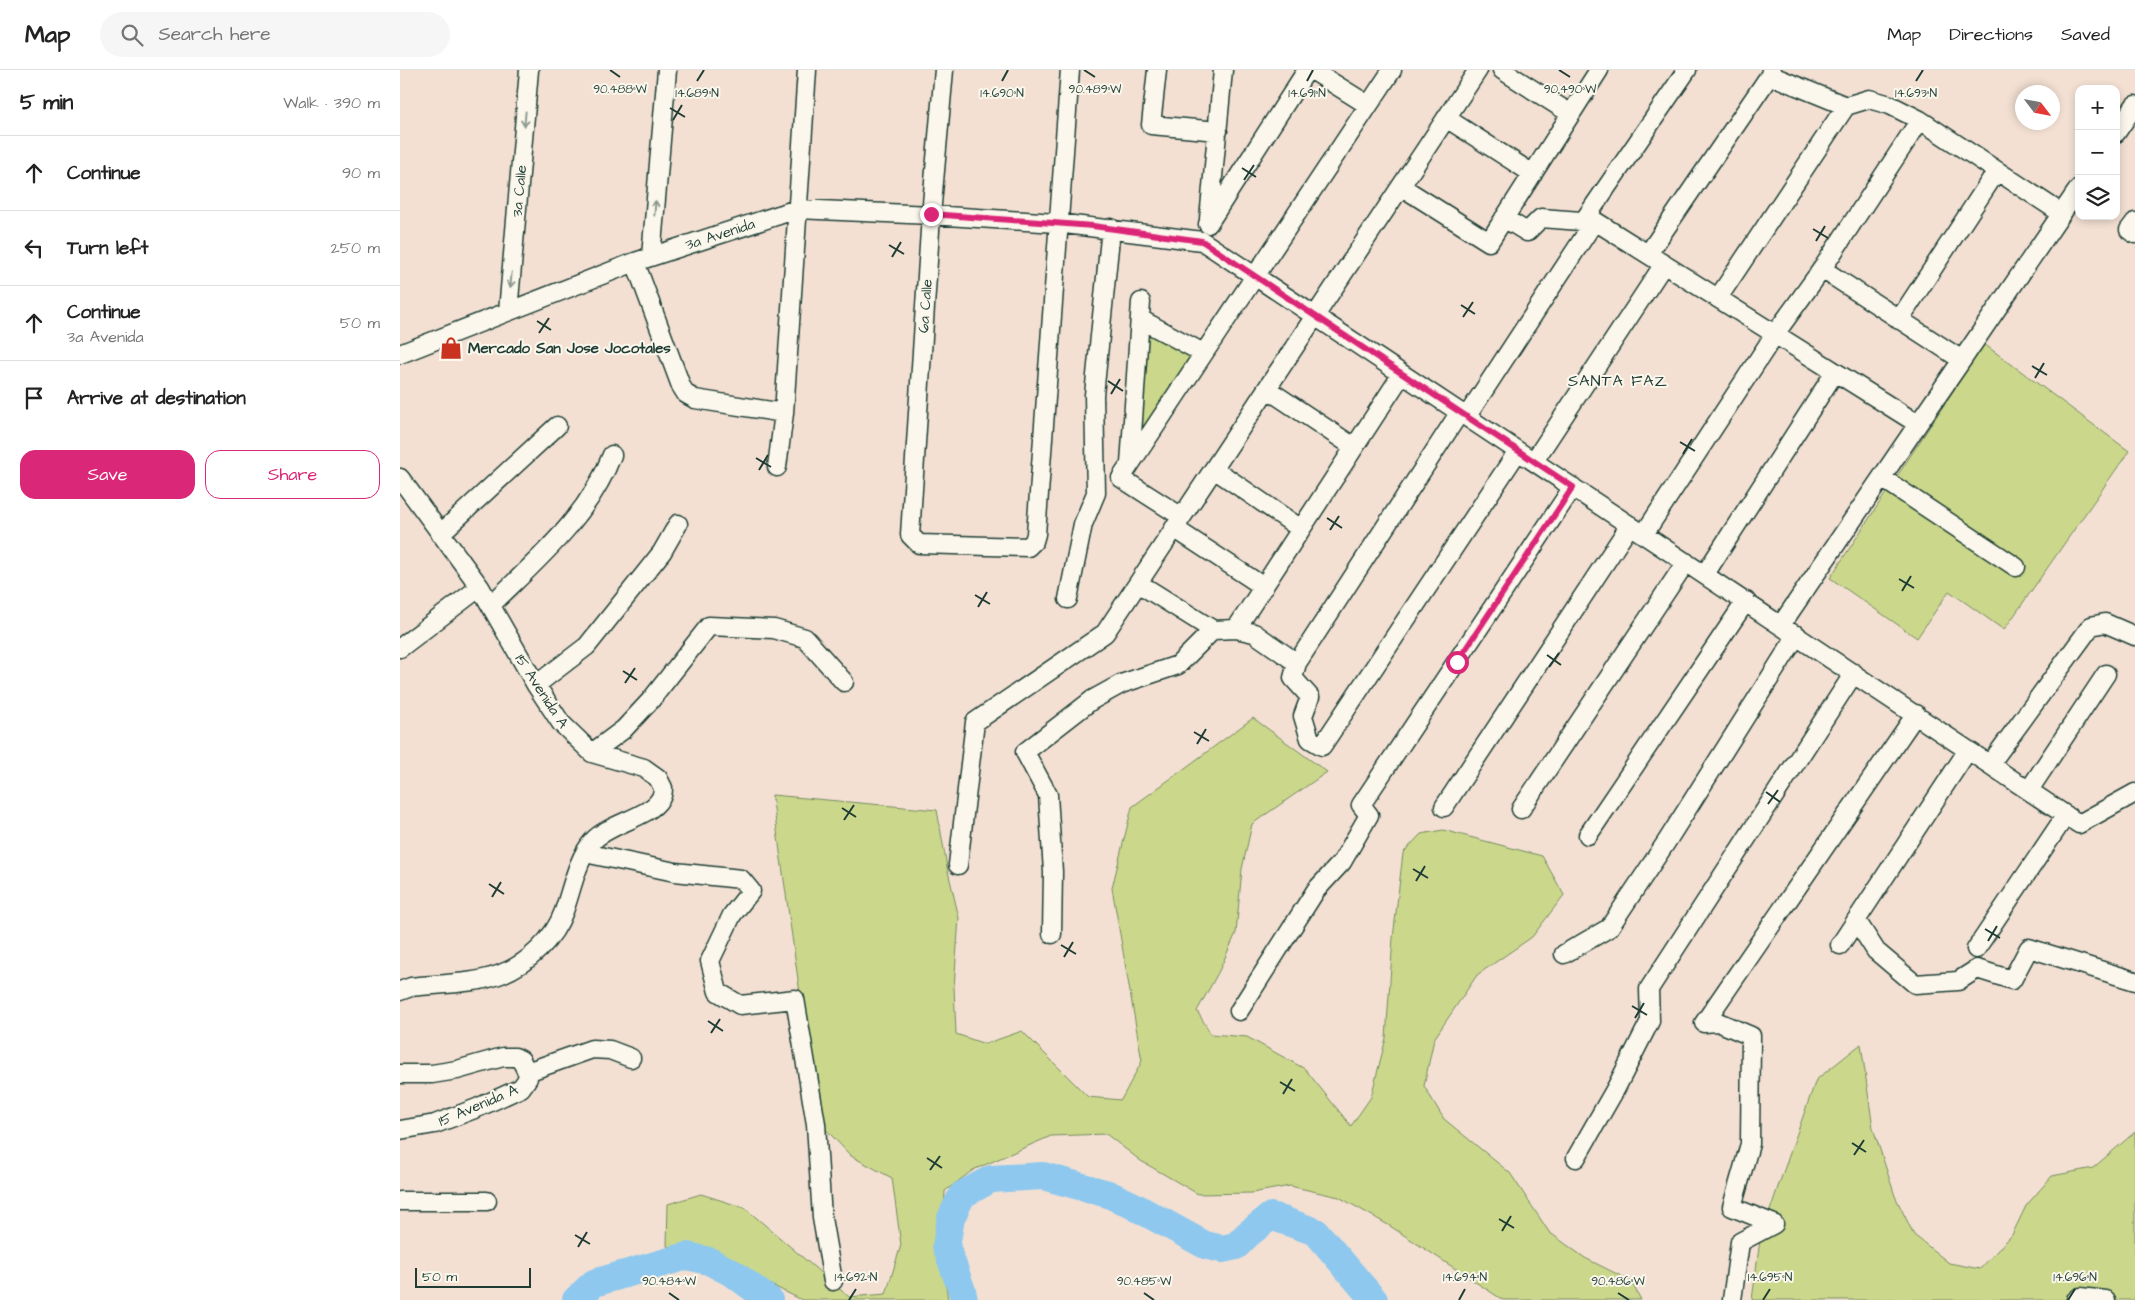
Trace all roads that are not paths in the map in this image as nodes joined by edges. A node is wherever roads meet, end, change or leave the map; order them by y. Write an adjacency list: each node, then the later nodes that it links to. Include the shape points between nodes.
1 (530, 70): 47 (street, 3a Calle, one-way to 47)
2 (667, 70): 42 (street, one-way to 2)
3 (807, 70): 30 (street)
4 (944, 70): 32 (street, 6a Calle)
5 (1070, 70): 36 (street)
6 (1157, 70): 25 (street, via 1150,125)
7 (1224, 70): 17 (street)
8 (1237, 70): 17 (street)
9 (1307, 70): 37 (street)
10 (1312, 70): 19 (street)
11 (1392, 70): 19 (street)
12 (1478, 70): 22 (street)
13 (1598, 70): 21 (street)
14 (1687, 70): 34 (street, via 1587,216)
15 (1510, 72): 21 (street)
16 (1770, 72): 20 (street); 41 (street)
17 (1220, 97): 25 (street)
18 (2135, 105): 24 (street)
19 (1368, 106): 45 (street)
20 (1846, 106): 23 (street, via 1869,99); 46 (street)
21 (1571, 114): 27 (street)
22 (1446, 118): 27 (street); 28 (street)
23 (1920, 120): 26 (street); 44 (street)
24 (2118, 130)
25 (1218, 131): 37 (street)
26 (1996, 172): 31 (street); 49 (street)
27 (1533, 174): 33 (street)
28 (1402, 187): 33 (street, via 1489,242); 48 (street)
29 (2075, 194): 31 (street)
30 (797, 209): 32 (street, 3a Avenida); 42 (street, 3a Avenida); 57 (street)
31 (2061, 213): 53 (street)
32 (931, 214): 36 (street, 3a Avenida); 36 (street, 6a Calle, via 910,535 919,544 1028,547 1034,541)
33 (1504, 218): 34 (street, via 1528,232 1541,218)
34 (1594, 222): 41 (street); 58 (street)
35 (2135, 222): 39 (street, via 2129,230)
36 (1057, 223): 38 (street, 3a Avenida)
37 (1208, 224): 40 (street)
38 (1111, 228): 40 (street, 3a Avenida, via 1202,241); 82 (street, via 1094,395 1096,493 1083,524)
39 (2135, 234)
40 (1212, 248): 45 (street, 3a Avenida)
41 (1648, 254): 43 (street)
42 (643, 259): 47 (street, 3a Avenida); 57 (street, via 686,394 695,399)
43 (1664, 264): 46 (street); 64 (street)
44 (1822, 270): 49 (street); 50 (street)
45 (1254, 276): 48 (street, 3a Avenida); 51 (street)
46 (1718, 298): 50 (street)
47 (508, 312): 52 (street, 3a Avenida)
48 (1315, 316): 55 (street, 3a Avenida); 56 (street)
49 (1900, 320): 53 (street)
50 (1776, 334): 54 (street); 74 (street)
51 (1203, 353): 65 (street); 65 (street, via 1141,310)
52 (400, 354)
53 (1962, 360): 59 (street)
54 (1835, 372): 59 (street); 78 (street)
55 (1402, 374): 58 (street, 3a Avenida); 61 (street)
56 (1267, 389): 61 (street); 67 (street)
57 (784, 413): 66 (street)
58 (1464, 414): 62 (street, 3a Avenida); 91 (street)
59 (1918, 424): 69 (street)
60 (557, 426): 75 (street)
61 (1354, 447): 73 (street)
62 (1518, 451): 64 (street, 3a Avenida); 91 (street, via 1322,746 1310,740 1303,716 1310,697 1293,678)
63 (612, 455): 84 (street, via 592,497 554,544)
64 (1534, 461): 70 (street, 3a Avenida)
65 (1130, 467): 71 (street, via 1121,478)
66 (777, 468)
67 (1214, 469): 71 (street); 73 (street)
68 (400, 478): 75 (street, 15 Avenida A)
69 (1882, 478): 77 (street); 85 (street)
70 (1573, 487): 74 (street, 3a Avenida); 115 (street, via 1361,805 1369,815 1342,862 1316,890)
71 (1178, 522): 79 (street); 80 (street)
72 (678, 524): 95 (street, via 662,552 587,646)
73 (1301, 530): 80 (street)
74 (1637, 530): 76 (street, 3a Avenida); 102 (street)
75 (440, 534): 81 (street, 15 Avenida A)
76 (1686, 562): 78 (street, 3a Avenida); 103 (street)
77 (2016, 567)
78 (1705, 574): 83 (street, 3a Avenida)
79 (1138, 583): 87 (street); 107 (street, via 1105,633 975,722)
80 (1264, 587): 86 (street)
81 (480, 588): 84 (street, 15 Avenida A); 90 (street)
82 (1068, 599)
83 (1746, 601): 85 (street, 3a Avenida); 105 (street)
84 (491, 605): 95 (street, 15 Avenida A)
85 (1781, 625): 88 (street, 3a Avenida)
86 (1236, 629): 87 (street); 91 (street, via 1254,633)
87 (1214, 630): 109 (street, via 1178,665 1121,684 1092,700 1025,752 1048,795 1054,872)
88 (1797, 636): 92 (street, 3a Avenida); 112 (street, via 1609,928)
89 (2135, 636): 99 (street, via 2104,624 2091,626)
90 (400, 648)
91 (1297, 663)
92 (1854, 673): 96 (street, 3a Avenida); 120 (street, via 1649,989 1650,1021)
93 (2106, 674): 100 (street)
94 (844, 682): 98 (street, via 805,638 774,629 709,626 624,730)
95 (536, 685): 98 (street, 15 Avenida A, via 560,724)
96 (1916, 714): 97 (street, 3a Avenida); 124 (street, via 1704,1023 1718,1022 1750,1036 1750,1144 1732,1207 1774,1224 1740,1242)
97 (1968, 750): 99 (street, 3a Avenida); 108 (street)
98 (592, 753): 106 (street, 15 Avenida A, via 644,768 658,778 664,788 660,800 648,810 600,834)
99 (1990, 764): 100 (street, 3a Avenida)
100 (2029, 790): 104 (street, 3a Avenida)
101 (2135, 794): 104 (street)
102 (1444, 808)
103 (1521, 809)
104 (2072, 819): 111 (street)
105 (1588, 835)
106 (585, 853): 114 (street, 15 Avenida A, via 558,925 546,942 523,963 502,974); 123 (street, via 675,872 741,879 751,891 732,915 710,961 718,992 740,1005 795,999 816,1124 822,1218)
107 (958, 866)
108 (1856, 920): 110 (street); 113 (street, via 1876,951 1915,984 1958,981 1977,969 2012,980 2030,948)
109 (1052, 934)
110 (1840, 945)
111 (1976, 949)
112 (1564, 954)
113 (2135, 981)
114 (400, 991)
115 (1239, 1011)
116 (631, 1058): 117 (street, via 610,1050 592,1049)
117 (528, 1072): 118 (street, 15 Avenida A, via 521,1060 503,1056 457,1070); 119 (street, 15 Avenida A, via 521,1088 435,1124)
118 (400, 1074)
119 (400, 1130)
120 (1576, 1158)
121 (400, 1201): 122 (street)
122 (486, 1201)
123 (833, 1281)
124 (1732, 1300)
125 (2076, 1300): 126 (street, via 2080,1297)
126 (2106, 1300)

